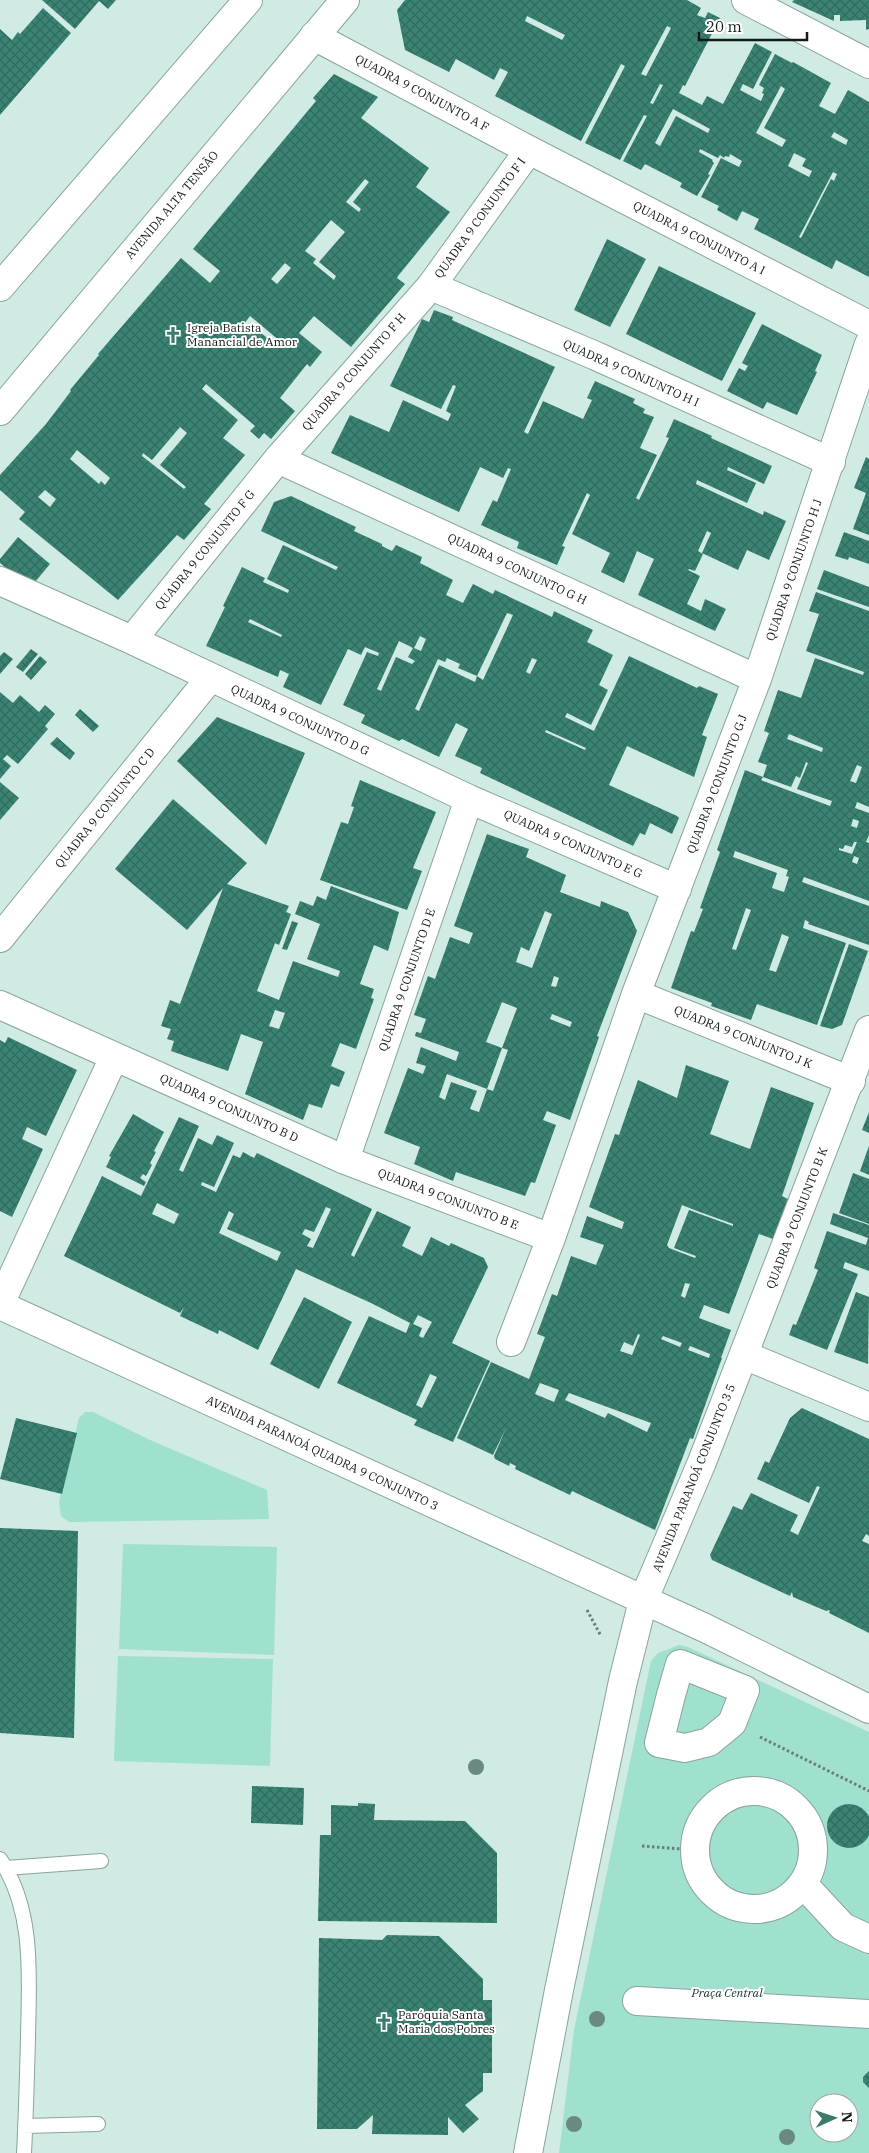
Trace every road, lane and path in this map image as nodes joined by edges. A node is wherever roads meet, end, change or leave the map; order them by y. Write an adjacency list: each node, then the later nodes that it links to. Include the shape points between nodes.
1 (248, 0): 8 (street)
2 (345, 0): 4 (street, AVENIDA ALTA TENSÃO)
3 (746, 0): 5 (street)
4 (314, 36): 6 (street, QUADRA 9 CONJUNTO A F); 11 (street, AVENIDA ALTA TENSÃO)
5 (869, 64)
6 (529, 150): 7 (street, QUADRA 9 CONJUNTO F I); 9 (street, QUADRA 9 CONJUNTO A I)
7 (431, 286): 12 (street, QUADRA 9 CONJUNTO F H); 13 (street, QUADRA 9 CONJUNTO H I)
8 (0, 287)
9 (869, 325)
10 (869, 344): 13 (street, QUADRA 9 CONJUNTO H J)
11 (0, 411)
12 (278, 460): 15 (street, QUADRA 9 CONJUNTO F G); 17 (street, QUADRA 9 CONJUNTO G H)
13 (831, 462): 17 (street, QUADRA 9 CONJUNTO H J)
14 (0, 581): 15 (street, QUADRA 9 CONJUNTO D G)
15 (132, 640): 16 (street, QUADRA 9 CONJUNTO D G)
16 (210, 678): 18 (street, QUADRA 9 CONJUNTO D G); 20 (street, QUADRA 9 CONJUNTO C D)
17 (757, 679): 19 (street, QUADRA 9 CONJUNTO G J)
18 (469, 799): 19 (street, QUADRA 9 CONJUNTO E G); 26 (street, QUADRA 9 CONJUNTO D E)
19 (676, 890): 21 (street, QUADRA 9 CONJUNTO G J)
20 (0, 938)
21 (636, 994): 25 (street, QUADRA 9 CONJUNTO J K); 27 (street, QUADRA 9 CONJUNTO G J)
22 (0, 1005): 24 (street, QUADRA 9 CONJUNTO B D)
23 (869, 1030): 25 (street, QUADRA 9 CONJUNTO B K)
24 (114, 1056): 26 (street, QUADRA 9 CONJUNTO B D); 28 (street)
25 (851, 1081): 30 (street, QUADRA 9 CONJUNTO B K)
26 (345, 1160): 27 (street, QUADRA 9 CONJUNTO B E)
27 (552, 1238): 29 (street, QUADRA 9 CONJUNTO G J)
28 (0, 1305): 32 (street, AVENIDA PARANOÁ QUADRA 9 CONJUNTO 3)
29 (511, 1342)
30 (744, 1355): 31 (street); 32 (street, AVENIDA PARANOÁ CONJUNTO 3 5)
31 (869, 1407)
32 (643, 1601): 35 (street, AVENIDA PARANOÁ QUADRA 9 CONJUNTO 3); 49 (street, AVENIDA PARANOÁ CONJUNTO 3 5, via 623,1681)
33 (579, 1606): 34 (path, via 588,1610)
34 (604, 1641)
35 (869, 1709)
36 (732, 1723): 37 (path)
37 (869, 1792)
38 (642, 1846): 39 (path)
39 (695, 1850): 42 (street, via 698,1868 706,1885 719,1898 736,1907 755,1910 773,1906 790,1898); 42 (street, via 697,1833 704,1817 716,1804 730,1795 768,1792 786,1799 809,1829 813,1847 811,1866)
40 (101, 1861): 41 (lane)
41 (3, 1864): 47 (lane, via 23,1911 30,1963)
42 (803, 1884): 43 (street, via 843,1927)
43 (869, 1939)
44 (637, 2001): 45 (street)
45 (869, 2014)
46 (98, 2124): 47 (lane)
47 (25, 2126): 48 (lane)
48 (24, 2153)
49 (528, 2153)

